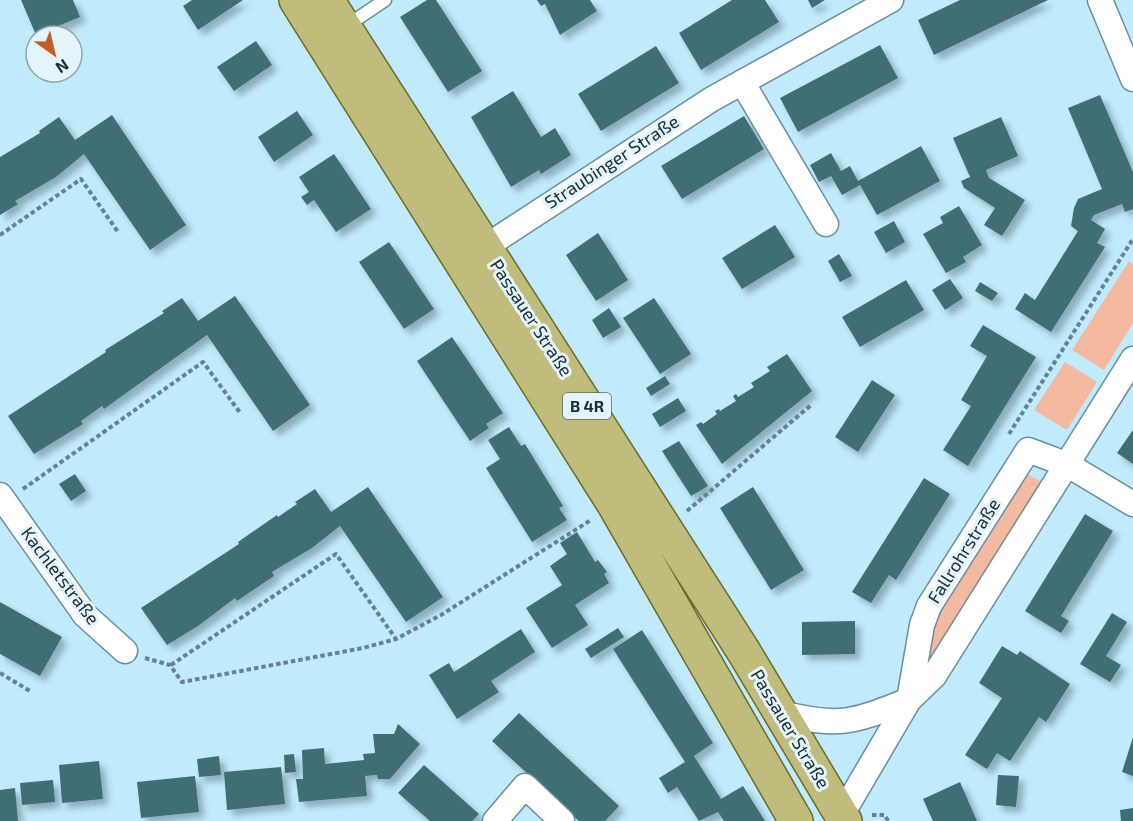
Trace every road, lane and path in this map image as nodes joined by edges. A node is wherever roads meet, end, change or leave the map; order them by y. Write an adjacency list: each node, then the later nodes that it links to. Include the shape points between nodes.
1 (296, 0): 21 (main road, Passauer Straße / B 4R)
2 (327, 0): 6 (main road, Passauer Straße / B 4R)
3 (385, 0): 6 (lane)
4 (891, 0): 8 (street, Straubinger Straße)
5 (1100, 0): 7 (street)
6 (344, 28): 13 (main road, Passauer Straße / B 4R)
7 (1133, 79)
8 (742, 82): 9 (street); 13 (street, Straubinger Straße)
9 (826, 224)
10 (118, 232): 11 (path, via 81,179)
11 (0, 235)
12 (1133, 239): 17 (path, via 1008,436)
13 (485, 247): 29 (main road, Passauer Straße / B 4R)
14 (1133, 359): 18 (street, Fallrohrstraße)
15 (811, 405): 22 (path)
16 (241, 414): 19 (path, via 203,362)
17 (1028, 450): 18 (street); 28 (street, Fallrohrstraße, via 929,606)
18 (1068, 465): 20 (street); 28 (street, Fallrohrstraße, via 934,676)
19 (2, 498): 24 (street, Kachletstraße, via 85,615)
20 (1133, 504)
21 (615, 506): 23 (path); 34 (main road, Passauer Straße / B 4R)
22 (686, 511)
23 (396, 639): 25 (path, via 182,682); 25 (path, via 336,555)
24 (125, 651): 25 (path)
25 (171, 665)
26 (0, 673): 27 (path)
27 (30, 691)
28 (909, 700): 29 (street, Fallrohrstraße, via 846,722 826,723); 31 (street, Fallrohrstraße)
29 (781, 713): 31 (main road, Passauer Straße / B 4R)
30 (885, 815): 35 (path)
31 (842, 819)
32 (562, 820): 33 (street, via 525,786)
33 (495, 821)
34 (796, 821)
35 (888, 821)

